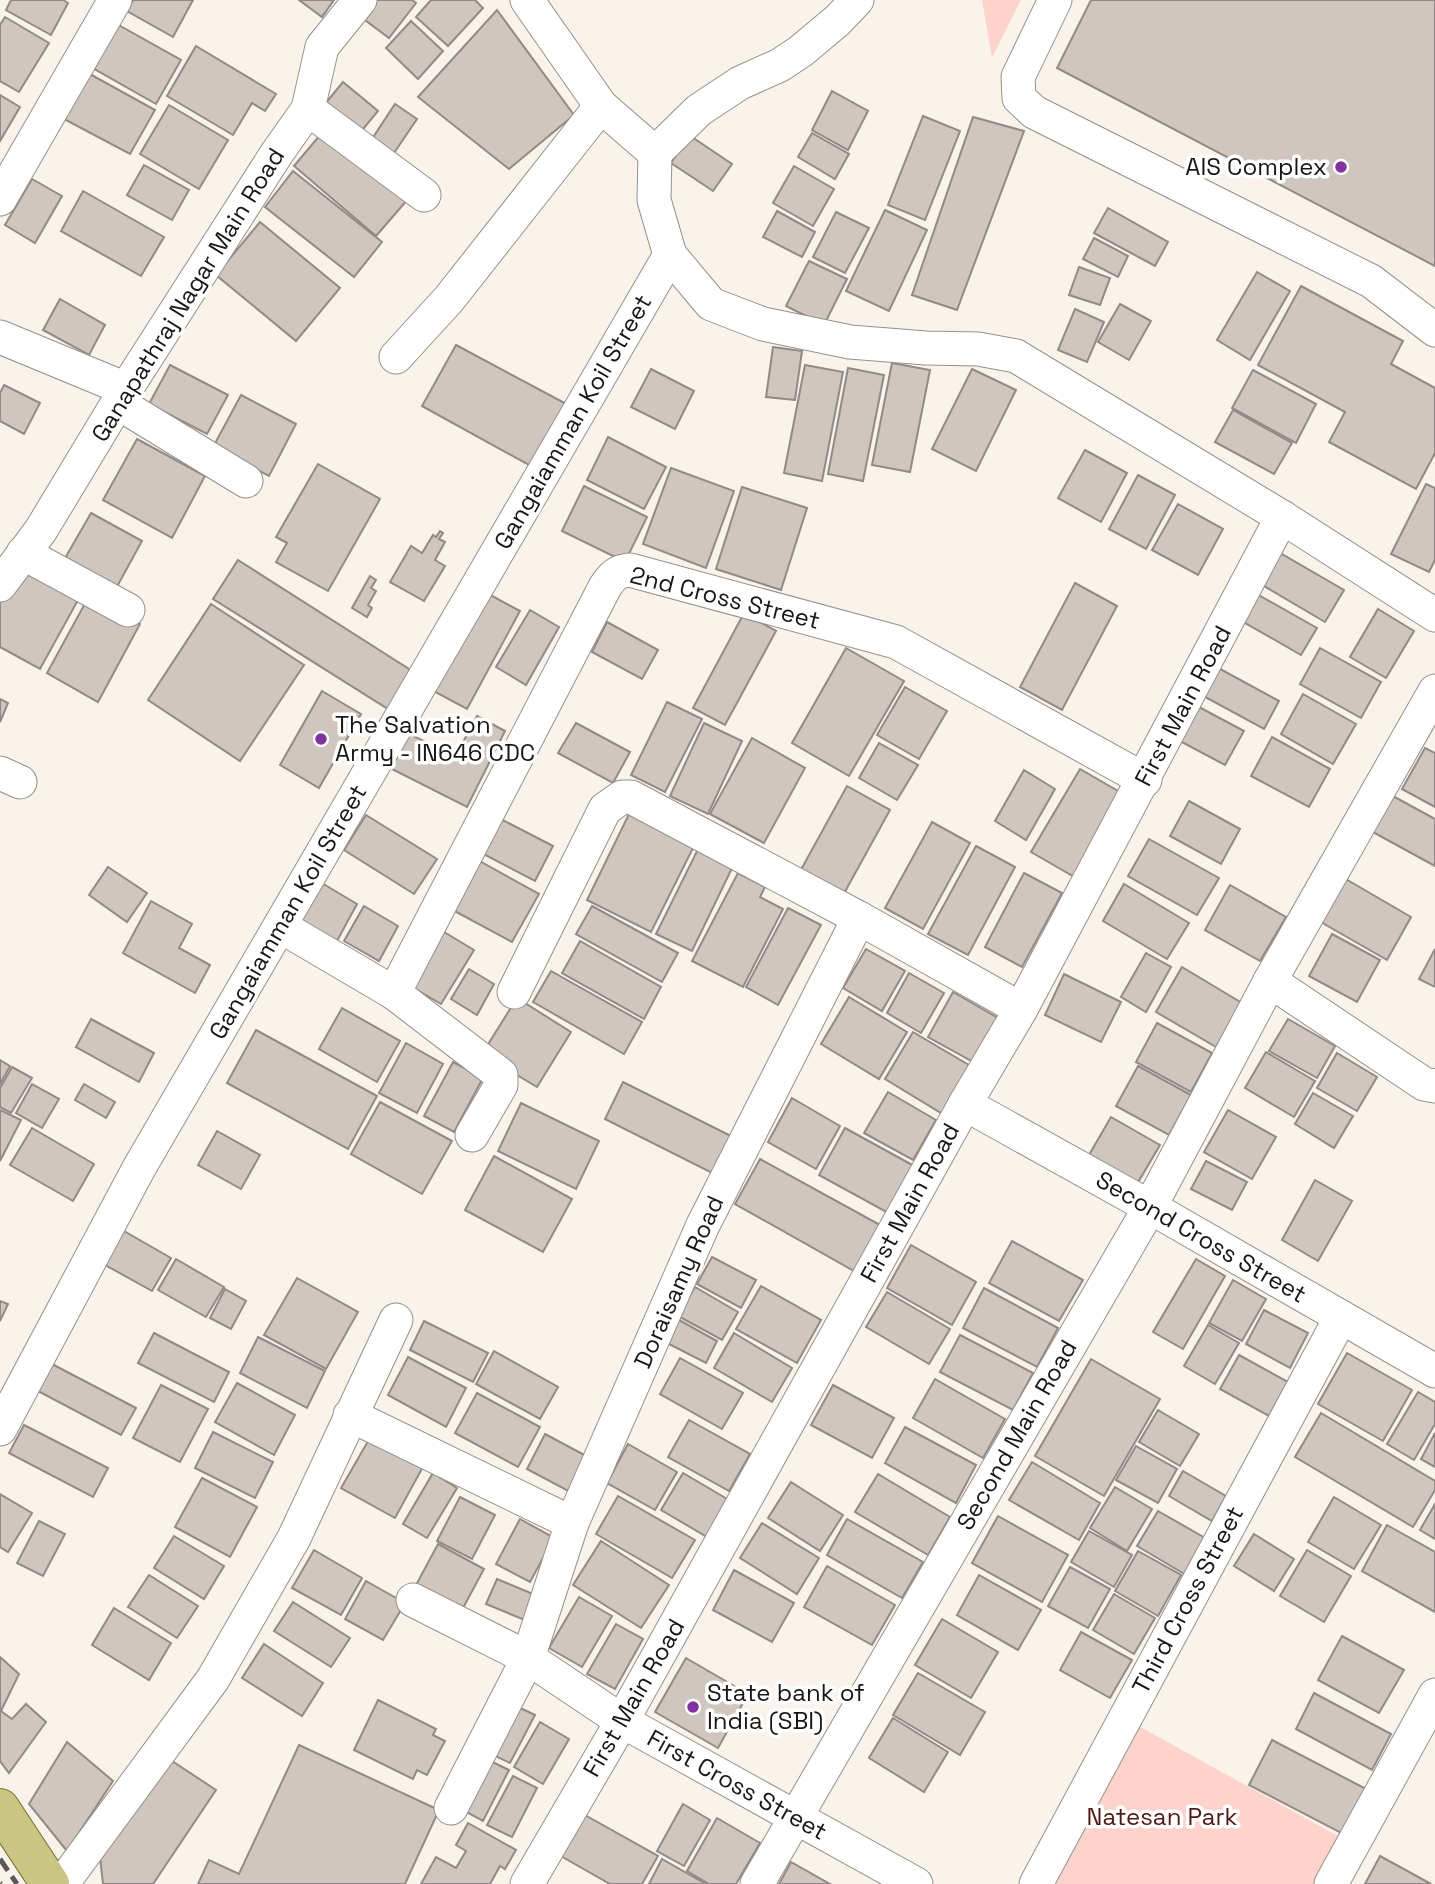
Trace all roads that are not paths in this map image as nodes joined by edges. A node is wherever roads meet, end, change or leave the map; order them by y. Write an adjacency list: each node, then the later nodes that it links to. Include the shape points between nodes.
1 (115, 0): 10 (street)
2 (360, 0): 7 (street, Ganapathraj Nagar Main Road, via 322,47)
3 (527, 0): 6 (street)
4 (857, 0): 8 (street, via 801,51 699,110)
5 (1055, 0): 12 (street, via 1018,77 1019,98 1034,112 1371,281)
6 (601, 106): 8 (street); 14 (street, via 450,299)
7 (308, 109): 9 (street); 15 (street, Ganapathraj Nagar Main Road)
8 (655, 153): 11 (street, via 654,200)
9 (424, 195)
10 (0, 200)
11 (670, 255): 17 (street, via 711,304 763,324 850,342 978,349 1016,356); 25 (street, Gangaiamman Koil Street)
12 (1435, 330)
13 (0, 337): 15 (street)
14 (396, 357)
15 (122, 396): 16 (street); 18 (street, Ganapathraj Nagar Main Road)
16 (246, 481)
17 (1282, 517): 21 (street); 23 (street, First Main Road)
18 (23, 554): 19 (street, Ganapathraj Nagar Main Road); 20 (street)
19 (0, 585)
20 (128, 610)
21 (1435, 615)
22 (1435, 691): 26 (street, Second Main Road)
23 (1144, 780): 28 (street, 2nd Cross Street, via 896,642 621,570 605,587); 29 (street, First Main Road)
24 (859, 918): 27 (street, via 644,803 622,797 605,810); 29 (street); 39 (street, Doraisamy Road, via 703,1225)
25 (280, 926): 28 (street); 38 (street, Gangaiamman Koil Street, via 139,1168)
26 (1270, 981): 30 (street, via 1424,1084); 33 (street, Second Main Road)
27 (514, 992)
28 (394, 993): 32 (street, via 501,1075 501,1085)
29 (1021, 1009): 31 (street, First Main Road)
30 (1435, 1086)
31 (965, 1104): 33 (street, Second Cross Street); 43 (street, First Main Road)
32 (472, 1135)
33 (1150, 1207): 34 (street, Second Cross Street); 46 (street, Second Main Road)
34 (1341, 1317): 36 (street, Second Cross Street); 52 (street, Third Cross Street)
35 (396, 1320): 37 (street)
36 (1435, 1371)
37 (350, 1415): 39 (street); 48 (street, via 294,1538 213,1679)
38 (0, 1429)
39 (572, 1522): 41 (street, Doraisamy Road)
40 (414, 1600): 41 (street, First Cross Street)
41 (527, 1658): 43 (street, First Cross Street); 45 (street, Doraisamy Road)
42 (1435, 1695): 53 (street)
43 (622, 1720): 46 (street, First Cross Street); 49 (street, First Main Road)
44 (0, 1808): 47 (main road)
45 (451, 1808)
46 (793, 1818): 50 (street, Second Main Road); 51 (street, First Cross Street)
47 (50, 1884)
48 (62, 1884)
49 (527, 1884)
50 (757, 1884)
51 (916, 1884)
52 (1036, 1884)
53 (1331, 1884)

